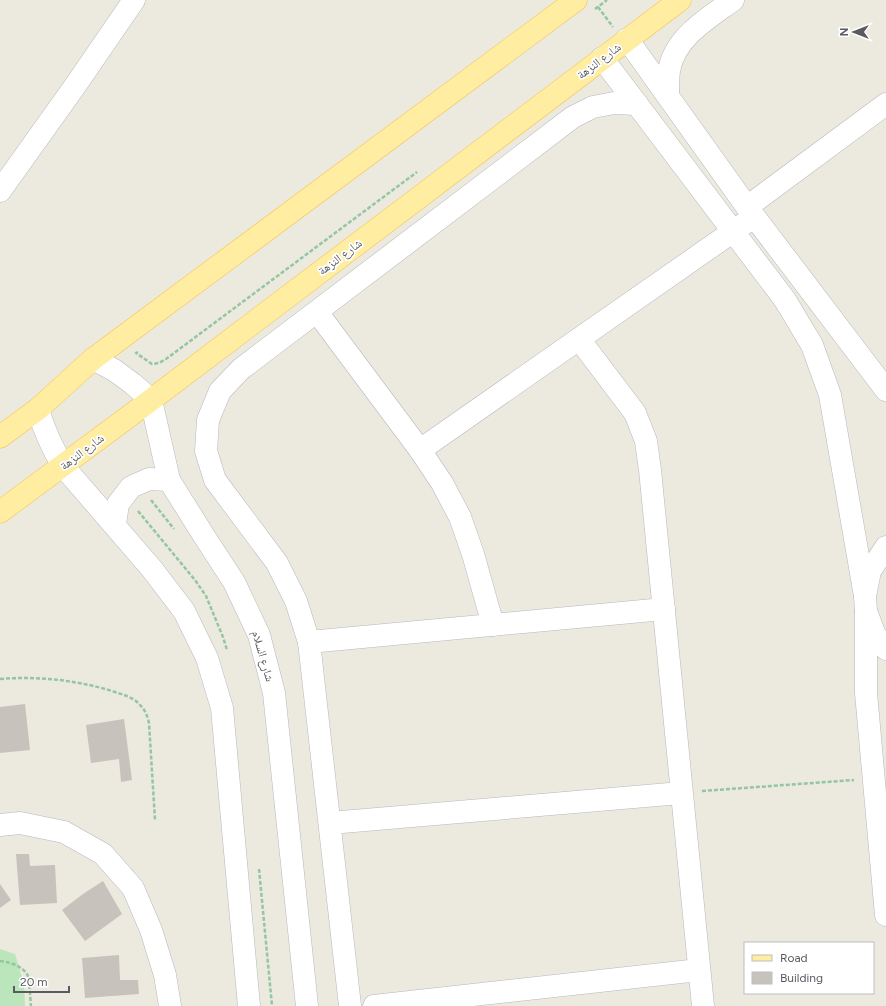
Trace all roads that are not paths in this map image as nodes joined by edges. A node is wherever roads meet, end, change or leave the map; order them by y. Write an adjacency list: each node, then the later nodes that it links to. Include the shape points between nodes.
1 (134, 0): 10 (street)
2 (680, 0): 5 (main road, شارع النزهة)
3 (732, 0): 7 (street, via 695,28 678,47 669,71)
4 (587, 5): 15 (main road)
5 (621, 36): 6 (main road, شارع النزهة); 7 (street)
6 (602, 58): 8 (street); 17 (main road, شارع النزهة)
7 (668, 96): 11 (street)
8 (636, 104): 12 (street); 13 (street, via 614,103 593,107 572,117)
9 (886, 104): 11 (street)
10 (0, 191)
11 (750, 212): 12 (street); 16 (street)
12 (733, 231): 14 (street); 26 (street, via 785,300 812,345 830,395)
13 (318, 312): 20 (street); 29 (street, via 241,369 220,391 208,420 206,451 215,480 277,563 296,601)
14 (579, 339): 20 (street); 27 (street, via 635,413 646,441)
15 (93, 359): 17 (street, via 114,370); 18 (main road)
16 (886, 390)
17 (151, 400): 21 (main road, شارع النزهة); 22 (street, شارع السلام)
18 (38, 409): 19 (main road); 21 (street, via 43,429)
19 (0, 437)
20 (420, 450): 28 (street, via 460,517)
21 (63, 466): 23 (main road, شارع النزهة); 24 (street)
22 (169, 480): 24 (street, via 150,479 131,487 118,504); 39 (street, شارع السلام, via 234,582 259,635 274,693)
23 (0, 512)
24 (115, 524): 38 (street, via 184,610 207,658 222,708)
25 (886, 547): 26 (street, via 870,571)
26 (866, 604): 30 (street, via 875,635); 34 (street, via 866,693)
27 (664, 610): 28 (street); 31 (street)
28 (493, 625): 29 (street)
29 (309, 642): 32 (street)
30 (886, 649)
31 (681, 793): 32 (street); 35 (street)
32 (330, 823): 40 (street)
33 (0, 825): 37 (street, via 20,823 64,832 103,854 133,888 151,930 165,975)
34 (886, 915)
35 (699, 970): 36 (street); 42 (street)
36 (532, 997): 41 (street)
37 (170, 1006)
38 (249, 1006)
39 (307, 1006)
40 (350, 1006)
41 (374, 1006)
42 (703, 1006)

